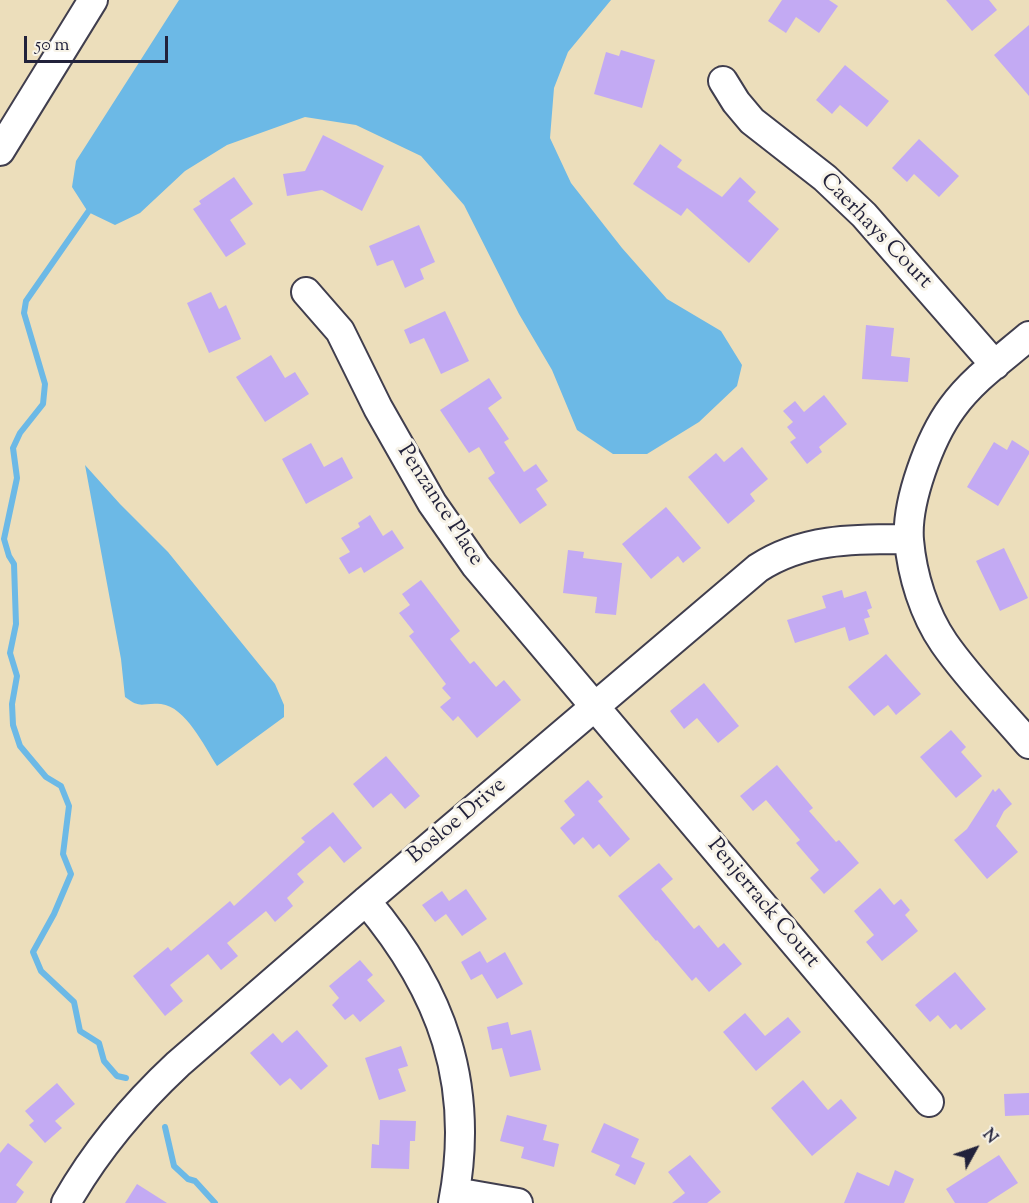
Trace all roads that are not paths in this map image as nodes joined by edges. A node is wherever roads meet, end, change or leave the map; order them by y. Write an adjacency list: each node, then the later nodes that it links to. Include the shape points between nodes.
1 (93, 0): 3 (street)
2 (723, 81): 6 (street, Caerhays Court, via 752,121 825,178 864,215)
3 (0, 151)
4 (306, 292): 8 (street, Penzance Place, via 340,330 432,503 470,557)
5 (1029, 336): 6 (street)
6 (995, 365): 7 (street, via 967,390 934,438 918,482)
7 (909, 538): 8 (street, Bosloe Drive, via 840,540 779,556 752,572); 9 (street, via 923,601 940,636)
8 (594, 706): 10 (street, Bosloe Drive); 11 (street, Penjerrack Court)
9 (1029, 744)
10 (366, 901): 12 (street, via 420,975 451,1053 460,1131); 13 (street, Bosloe Drive, via 150,1090 101,1148)
11 (929, 1102)
12 (454, 1197): 14 (street)
13 (66, 1203)
14 (518, 1203)

